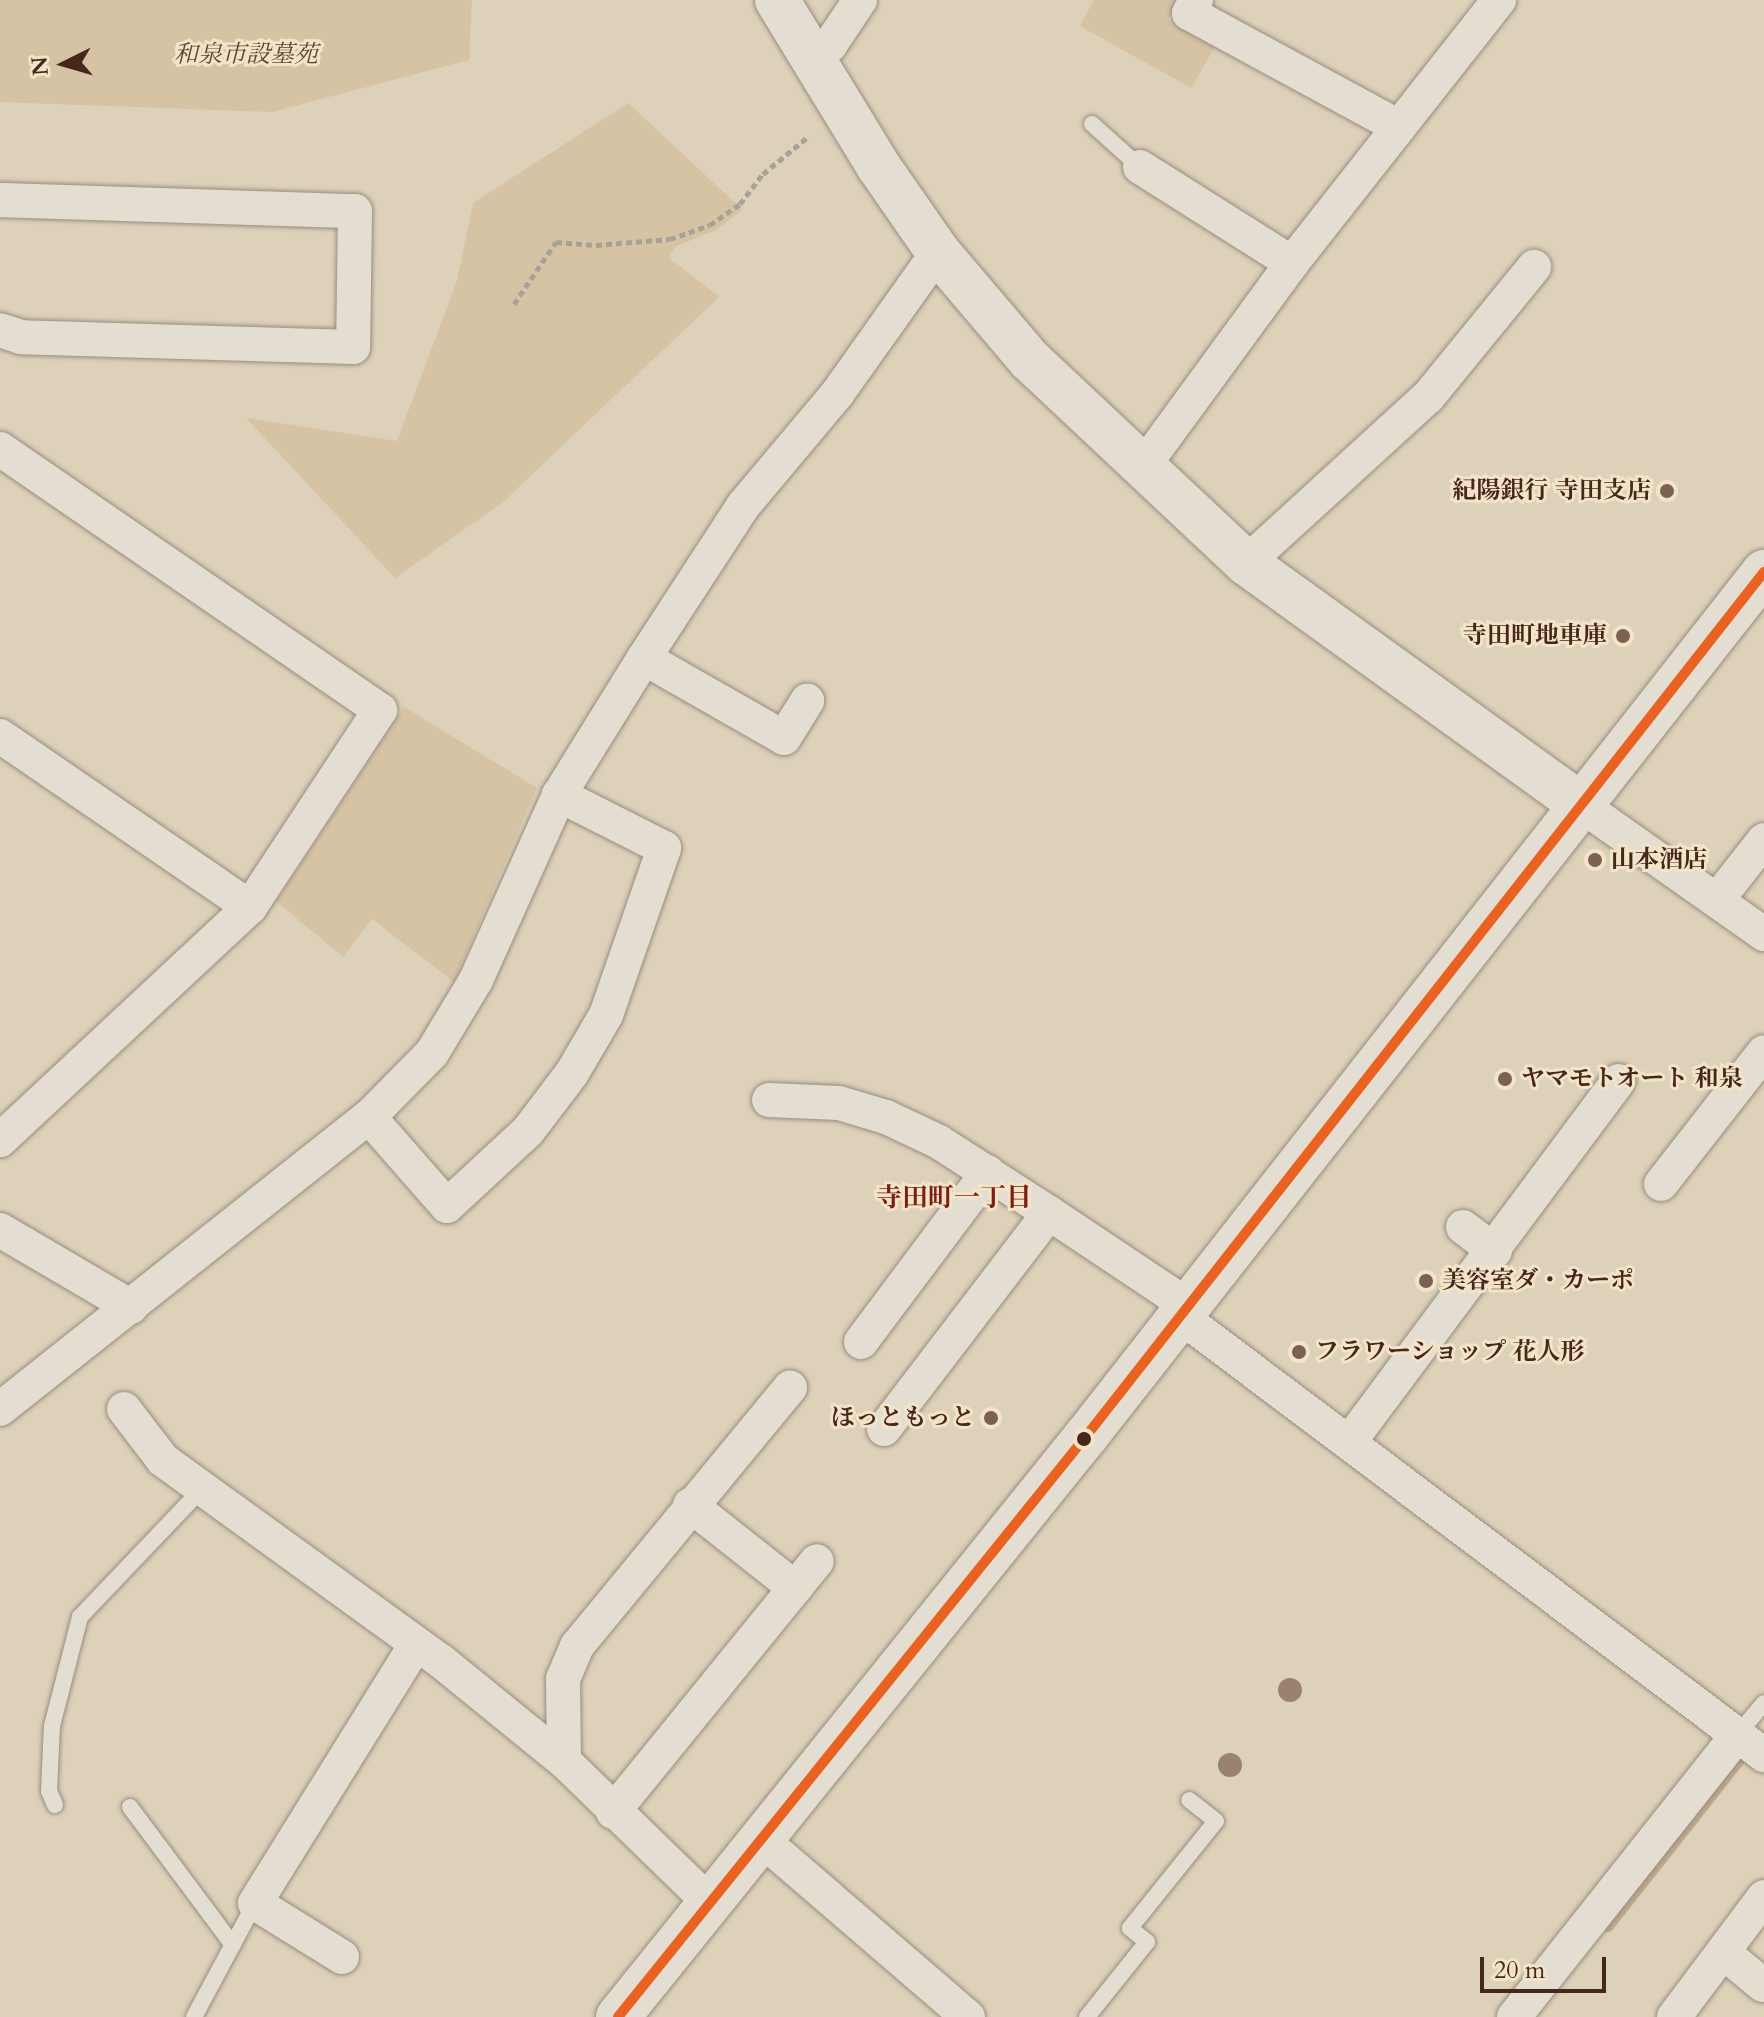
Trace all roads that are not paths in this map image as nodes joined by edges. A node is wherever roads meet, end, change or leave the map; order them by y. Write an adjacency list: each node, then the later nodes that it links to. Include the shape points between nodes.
1 (777, 0): 5 (main road)
2 (860, 0): 5 (street, via 830,45)
3 (1196, 0): 7 (street, via 1189,13)
4 (1493, 2): 7 (street)
5 (814, 58): 10 (main road)
6 (1092, 124): 8 (lane)
7 (1399, 127): 11 (street)
8 (1140, 167): 11 (street)
9 (0, 200): 13 (street, via 355,211 353,347 21,337)
10 (938, 252): 15 (main road, via 1030,360); 18 (street, via 837,394 743,506)
11 (1292, 263): 15 (street)
12 (1534, 267): 16 (street, via 1428,397)
13 (0, 330)
14 (0, 449): 25 (street, via 380,710)
15 (1142, 468): 16 (main road)
16 (1246, 563): 22 (main road)
17 (1764, 572): 22 (main road)
18 (644, 658): 19 (street, via 784,738); 21 (street)
19 (807, 701)
20 (0, 736): 25 (street)
21 (559, 795): 30 (street, via 476,980 432,1053); 30 (street, via 664,848 606,1015 572,1073 528,1131 447,1206)
22 (1581, 805): 24 (street); 39 (main road)
23 (1764, 840): 24 (street)
24 (1717, 900): 26 (street)
25 (250, 907): 31 (street)
26 (1764, 934)
27 (1764, 1052): 33 (street)
28 (1618, 1081): 37 (street)
29 (769, 1100): 32 (street, via 841,1092)
30 (369, 1117): 38 (street)
31 (0, 1140)
32 (988, 1172): 34 (street); 40 (street)
33 (1661, 1184)
34 (1049, 1213): 39 (street, via 1172,1295); 44 (street)
35 (1463, 1227): 37 (street)
36 (0, 1230): 38 (street)
37 (1495, 1251): 45 (street)
38 (131, 1307): 42 (street)
39 (1180, 1316): 45 (street); 58 (main road)
40 (861, 1342)
41 (790, 1388): 47 (street)
42 (0, 1409)
43 (124, 1409): 46 (street, via 163,1460)
44 (884, 1429)
45 (1350, 1441): 52 (street)
46 (202, 1489): 50 (street); 55 (lane, via 80,1617 52,1726 49,1791)
47 (690, 1505): 49 (street); 53 (street, via 577,1646 563,1679)
48 (817, 1561): 49 (street)
49 (795, 1588): 57 (street)
50 (416, 1644): 53 (street); 61 (street)
51 (1764, 1703): 52 (lane)
52 (1751, 1745): 70 (street)
53 (564, 1761): 57 (street)
54 (1189, 1800): 69 (lane, via 1216,1821 1130,1928 1147,1942)
55 (55, 1805)
56 (130, 1807): 62 (lane)
57 (613, 1812): 60 (street)
58 (761, 1839): 60 (main road); 68 (street)
59 (1764, 1897): 63 (street)
60 (708, 1901): 67 (main road)
61 (255, 1903): 62 (lane); 64 (street)
62 (233, 1945): 66 (lane)
63 (1723, 1952): 65 (street); 71 (street)
64 (342, 1957)
65 (1763, 1985)
66 (194, 2017)
67 (618, 2017)
68 (968, 2017)
69 (1087, 2017)
70 (1514, 2017)
71 (1674, 2017)

